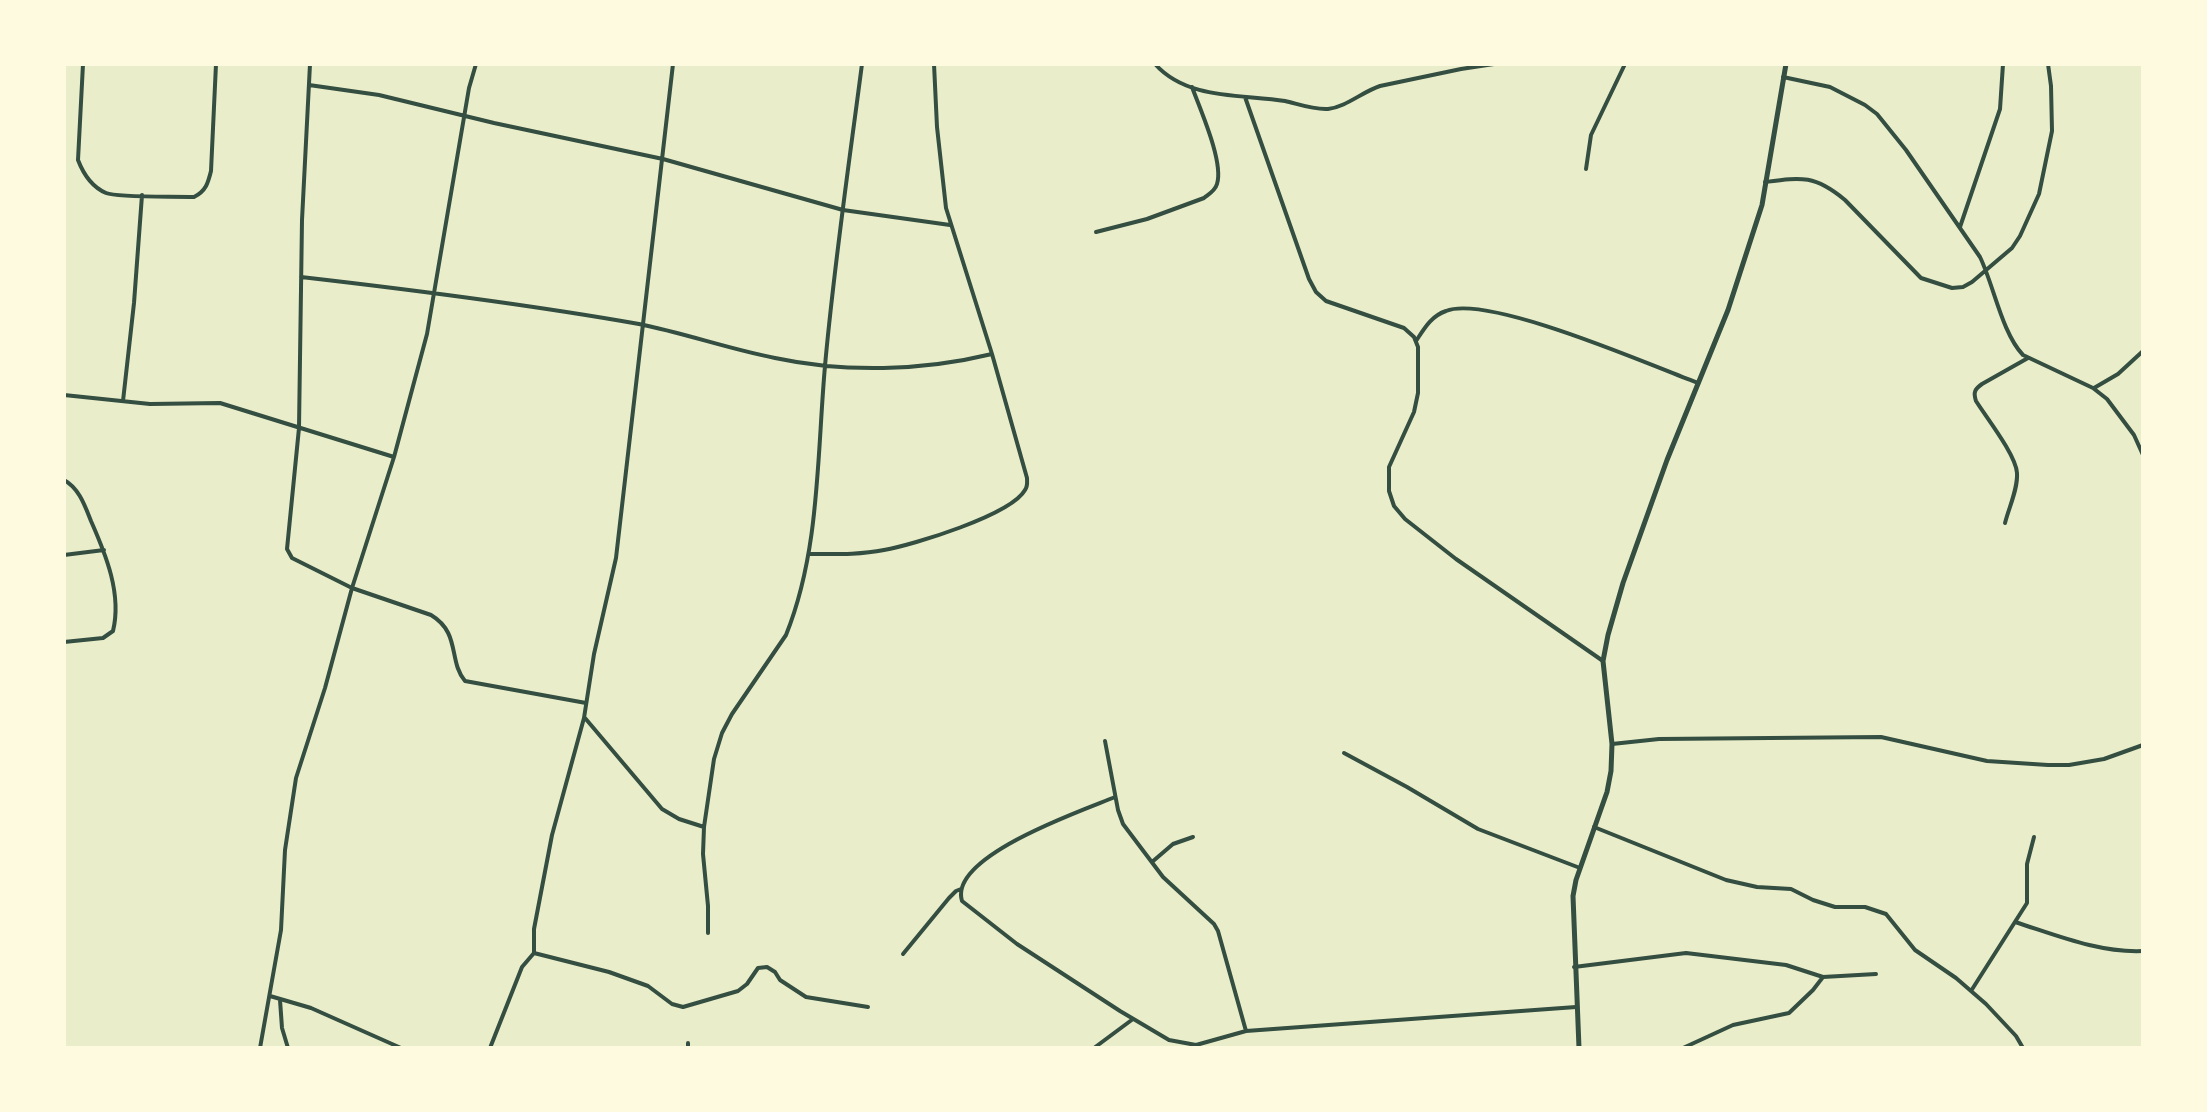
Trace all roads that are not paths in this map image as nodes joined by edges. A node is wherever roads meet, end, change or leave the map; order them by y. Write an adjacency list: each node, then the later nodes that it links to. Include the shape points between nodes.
1 (83, 64): 22 (street, via 78,160 83,172 107,194)
2 (216, 64): 22 (street, via 207,185 194,197)
3 (310, 64): 15 (street)
4 (476, 64): 18 (street)
5 (673, 64): 19 (street)
6 (862, 64): 23 (street)
7 (934, 64): 24 (street)
8 (1494, 64): 17 (street, via 1380,86 1333,108)
9 (1625, 64): 20 (street, via 1591,135)
10 (1786, 64): 14 (main road)
11 (2003, 64): 25 (street, via 2000,109)
12 (2048, 64): 27 (street, via 2052,131 2039,194 2012,248)
13 (1157, 65): 16 (street, via 1178,83)
14 (1783, 77): 21 (main road); 25 (street, via 1830,87 1877,114)
15 (309, 85): 18 (street); 28 (street)
16 (1192, 87): 17 (street); 26 (street, via 1212,143 1217,186 1204,198)
17 (1245, 97): 31 (street, via 1316,292 1326,301 1404,328)
18 (464, 116): 19 (street); 29 (street)
19 (663, 159): 23 (street); 30 (street)
20 (1586, 169)
21 (1765, 182): 27 (street, via 1803,178 1834,191 1921,278 1963,287); 36 (main road, via 1728,310)
22 (142, 195): 39 (street)
23 (843, 210): 24 (street); 35 (street)
24 (950, 225): 33 (street)
25 (1960, 227): 27 (street)
26 (1096, 232)
27 (1987, 271): 34 (street, via 2011,338)
28 (301, 277): 29 (street); 40 (street)
29 (435, 292): 30 (street); 44 (street)
30 (643, 325): 35 (street); 53 (street, via 618,543)
31 (1416, 341): 36 (street, via 1438,315 1469,307 1540,323); 52 (street, via 1414,412 1389,467 1394,506 1456,559)
32 (2143, 351): 37 (street)
33 (992, 354): 35 (street, via 915,366); 48 (street, via 1027,478 1025,491 983,518 913,543 862,553)
34 (2028, 358): 37 (street); 46 (street, via 1974,394 2017,469)
35 (825, 367): 48 (street)
36 (1698, 383): 52 (main road, via 1623,583)
37 (2093, 388): 42 (street)
38 (64, 395): 39 (street)
39 (123, 401): 40 (street, via 220,403)
40 (299, 428): 44 (street); 50 (street, via 288,553)
41 (2143, 437): 42 (street)
42 (2137, 441): 43 (street)
43 (2143, 455)
44 (394, 457): 50 (street)
45 (64, 480): 47 (street, via 80,496)
46 (2005, 523)
47 (104, 550): 49 (street); 51 (street, via 113,580 113,631 103,638)
48 (809, 554): 60 (street, via 786,635 722,733)
49 (64, 555)
50 (352, 588): 53 (street, via 442,621 465,681); 76 (street, via 296,778)
51 (64, 642)
52 (1603, 661): 56 (main road)
53 (586, 703): 54 (street)
54 (584, 718): 60 (street, via 662,809); 70 (street, via 552,835)
55 (1105, 741): 59 (street)
56 (1612, 744): 57 (street, via 1881,737 1987,761 2048,765 2104,759); 61 (main road, via 1607,792)
57 (2143, 745)
58 (1344, 753): 65 (street, via 1478,829)
59 (1115, 797): 64 (street, via 1123,824); 66 (street, via 996,850)
60 (704, 827): 68 (street)
61 (1593, 827): 65 (main road); 75 (street, via 1726,880 1791,889 1835,907 1865,907 1886,914 1915,950)
62 (1193, 837): 64 (street, via 1173,844)
63 (2034, 837): 67 (street, via 2027,864 2027,903)
64 (1152, 862): 81 (street, via 1218,931)
65 (1580, 868): 72 (main road, via 1573,896)
66 (961, 889): 71 (street); 80 (street, via 962,901 1005,934)
67 (2015, 922): 69 (street, via 2070,941); 75 (street)
68 (708, 933)
69 (2143, 951)
70 (534, 953): 78 (street, via 648,986 683,1007 738,991 758,968 767,967 806,997); 85 (street, via 516,979)
71 (903, 954)
72 (1574, 967): 74 (street, via 1686,953 1786,965); 79 (main road)
73 (1876, 974): 74 (street)
74 (1823, 977): 88 (street, via 1789,1013 1733,1025)
75 (1971, 991): 89 (street)
76 (270, 996): 77 (street); 82 (street)
77 (280, 1000): 83 (street); 84 (street)
78 (868, 1007)
79 (1576, 1007): 81 (street); 87 (main road)
80 (1133, 1019): 81 (street, via 1169,1040 1196,1045); 86 (street)
81 (1246, 1031)
82 (260, 1048)
83 (288, 1048)
84 (401, 1048)
85 (490, 1048)
86 (1094, 1048)
87 (1579, 1048)
88 (1683, 1048)
89 (2023, 1048)

